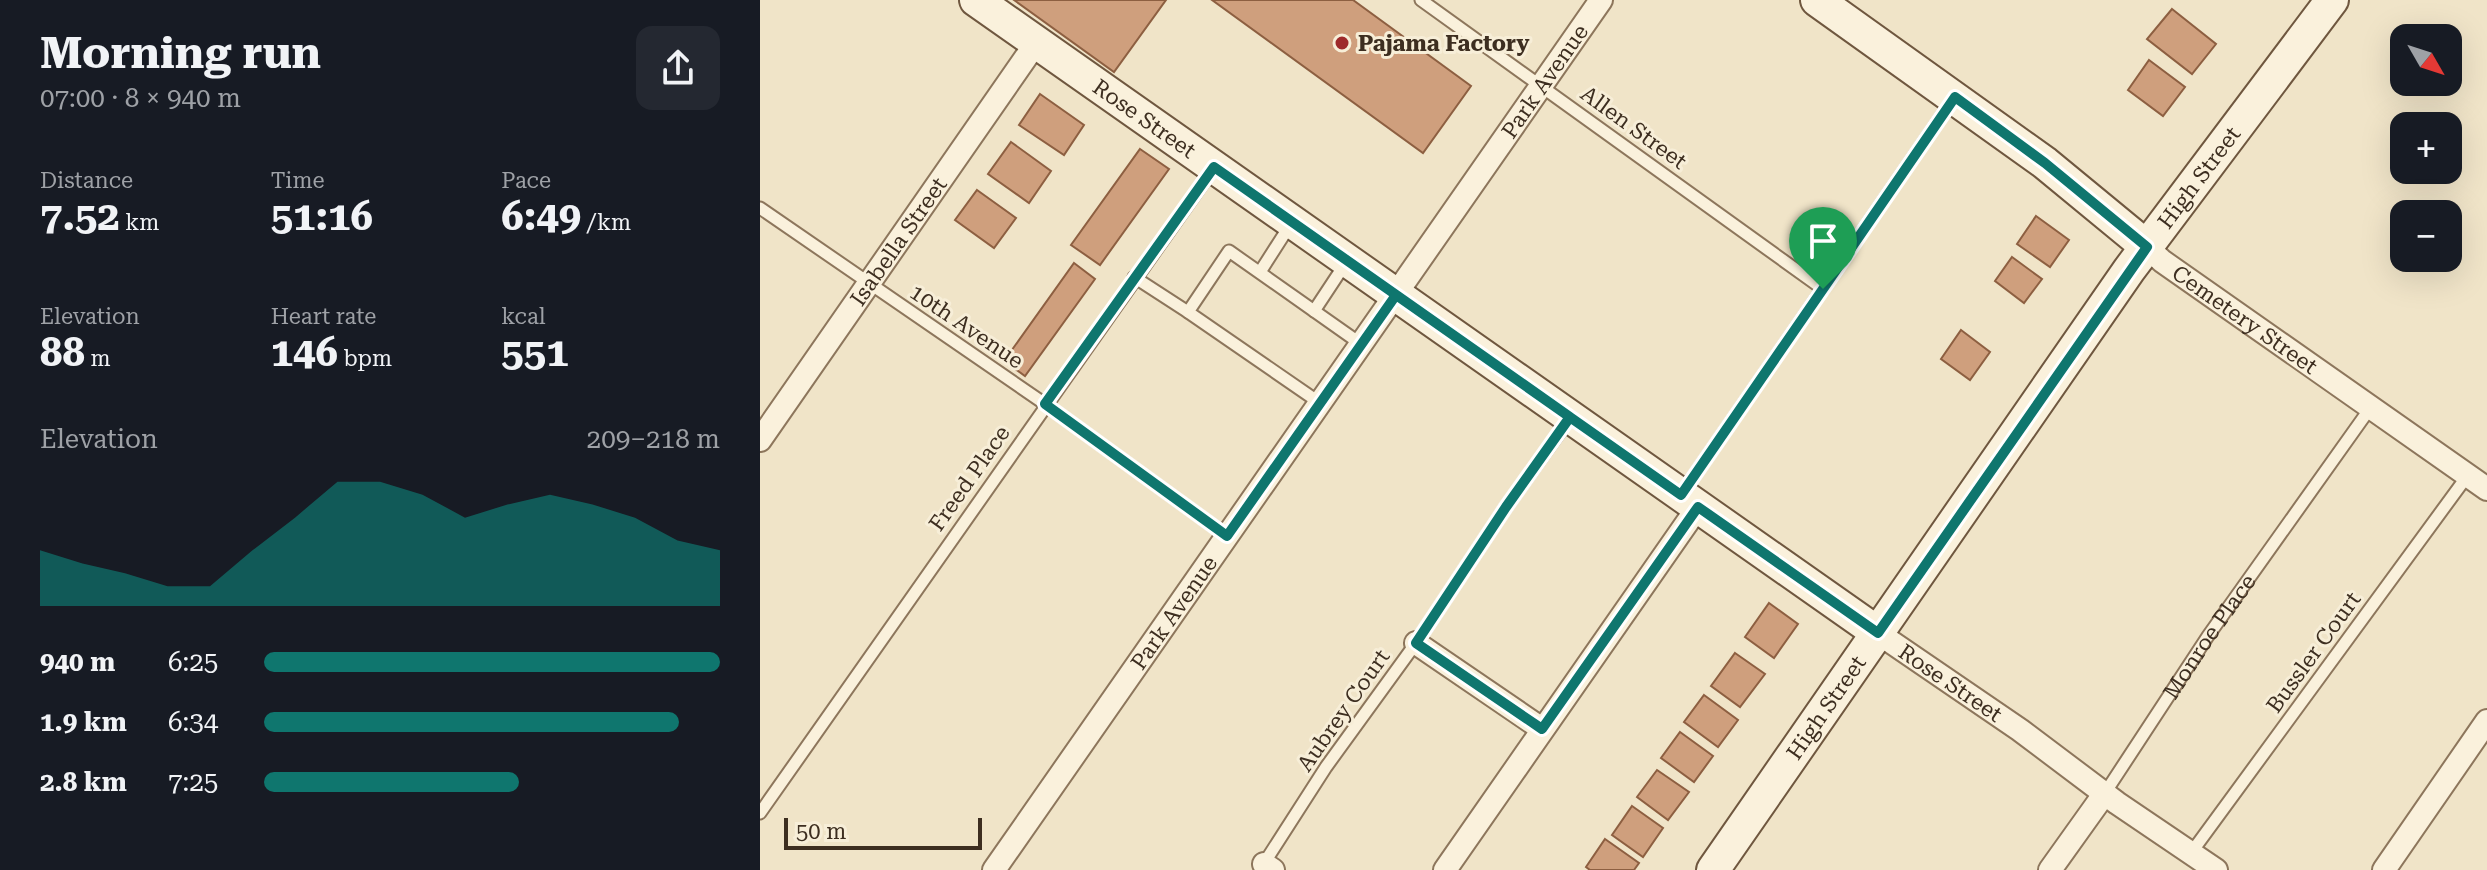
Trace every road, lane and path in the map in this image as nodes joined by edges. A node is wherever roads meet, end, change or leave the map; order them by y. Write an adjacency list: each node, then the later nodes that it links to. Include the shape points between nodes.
1 (976, 0): 6 (street, Rose Street)
2 (1421, 0): 7 (lane, Allen Street)
3 (1601, 0): 7 (street, Park Avenue)
4 (2332, 0): 12 (street, High Street)
5 (1826, 3): 8 (street, Cemetery Street)
6 (1036, 43): 9 (street, Rose Street); 16 (street, Isabella Street)
7 (1542, 85): 17 (lane, Allen Street); 18 (street, Park Avenue)
8 (1955, 97): 12 (street, Cemetery Street); 17 (lane)
9 (1214, 167): 11 (street, Rose Street); 15 (lane, Freed Place)
10 (760, 208): 16 (lane, 10th Avenue)
11 (1292, 222): 13 (street, Rose Street); 14 (lane)
12 (2147, 247): 24 (street, Cemetery Street); 31 (street, High Street)
13 (1347, 261): 18 (street, Rose Street); 19 (lane)
14 (1260, 272): 19 (lane); 20 (lane, via 1229,251)
15 (1134, 277): 20 (lane); 23 (lane, Freed Place)
16 (869, 283): 23 (lane, 10th Avenue); 26 (street, Isabella Street)
17 (1823, 289): 29 (lane)
18 (1396, 295): 21 (street, Park Avenue); 25 (street, Rose Street)
19 (1314, 311): 21 (lane)
20 (1188, 312): 22 (lane)
21 (1361, 344): 22 (street, Park Avenue)
22 (1320, 403): 30 (street, Park Avenue)
23 (1045, 404): 30 (lane, 10th Avenue); 36 (lane, Freed Place)
24 (2371, 407): 27 (street, Cemetery Street); 35 (lane, Monroe Place, via 2208,636)
25 (1570, 417): 29 (street, Rose Street); 32 (lane, Aubrey Court)
26 (760, 440)
27 (2468, 475): 28 (street, Cemetery Street); 37 (lane, Bussler Court)
28 (2487, 489)
29 (1689, 501): 31 (street, Rose Street); 34 (street)
30 (1227, 536): 39 (street, Park Avenue)
31 (1878, 633): 35 (street, Rose Street); 41 (street, High Street)
32 (1416, 643): 34 (street); 38 (lane, Aubrey Court, via 1326,767)
33 (2487, 721): 43 (street)
34 (1542, 729): 40 (street)
35 (2105, 793): 37 (street, Rose Street); 42 (street, Monroe Place)
36 (760, 813)
37 (2201, 864)
38 (1266, 868)
39 (994, 870)
40 (1445, 870)
41 (1713, 870)
42 (2050, 870)
43 (2384, 870)

